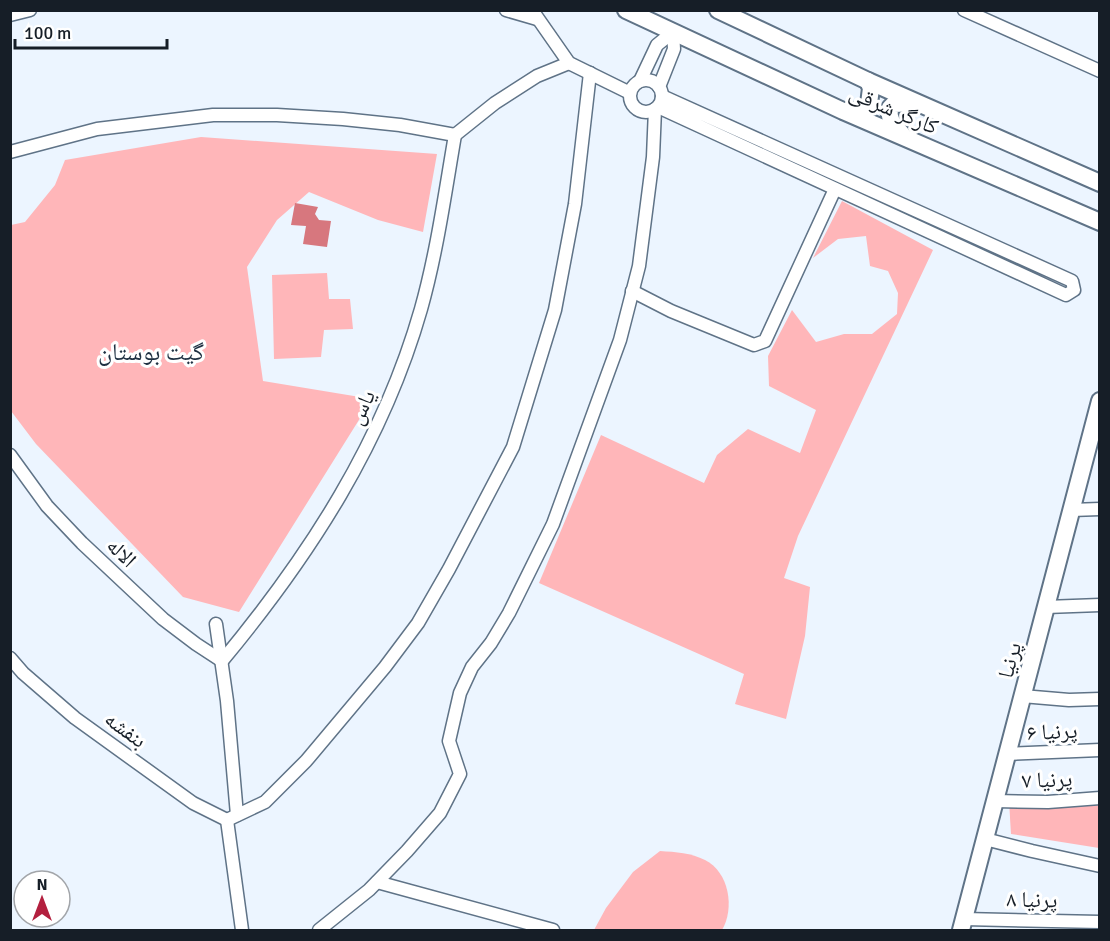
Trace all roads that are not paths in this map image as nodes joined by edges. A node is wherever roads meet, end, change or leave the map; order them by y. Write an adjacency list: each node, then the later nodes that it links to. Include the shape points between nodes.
1 (30, 10): 6 (street)
2 (506, 10): 7 (street)
3 (626, 10): 10 (main road, کارگر شرقی)
4 (718, 10): 8 (main road, کارگر شرقی)
5 (964, 10): 9 (street)
6 (10, 15)
7 (535, 15): 11 (street)
8 (733, 15): 15 (main road, کارگر شرقی)
9 (992, 16): 12 (street)
10 (673, 32): 14 (street, via 657,45); 17 (street, via 674,49); 19 (main road, کارگر شرقی)
11 (569, 63): 13 (street); 20 (street, via 537,76)
12 (1100, 71)
13 (590, 73): 16 (street); 42 (street, via 575,204 557,299 513,447 449,569 418,622 385,667 306,761 265,802)
14 (640, 81): 16 (street); 17 (street, via 651,81)
15 (868, 81): 18 (main road, کارگر شرقی); 19 (main road, via 869,104 855,112)
16 (630, 93): 17 (street, via 632,104 645,111)
17 (658, 100): 24 (street); 24 (street, via 1072,281 1074,290 1066,295); 26 (street, via 645,226)
18 (919, 104): 21 (main road, via 905,102 890,108 892,124); 23 (main road, کارگر شرقی)
19 (843, 111): 21 (main road, کارگر شرقی)
20 (455, 135): 22 (street, via 343,119 213,115 97,129); 35 (street, یاس, via 421,309 399,375 348,484 316,536)
21 (905, 137): 25 (main road, کارگر شرقی)
22 (10, 152)
23 (1100, 183)
24 (835, 189): 26 (street, via 765,341 760,344 754,345)
25 (1100, 222)
26 (632, 291): 45 (street, via 620,340 554,524 514,604 460,693 449,741 460,774 440,813)
27 (1099, 408): 30 (main road, پرنیا)
28 (10, 455): 35 (street, الاله, via 47,506 82,543 164,619)
29 (1100, 509): 30 (street)
30 (1071, 510): 32 (main road, پرنیا)
31 (1100, 605): 32 (street)
32 (1046, 607): 36 (main road, پرنیا)
33 (216, 624): 35 (street)
34 (10, 658): 42 (street, بنفشه, via 75,718 193,803)
35 (222, 661): 42 (street)
36 (1022, 696): 37 (street); 39 (main road, پرنیا)
37 (1100, 699)
38 (1100, 750): 39 (street, پرنیا ۶)
39 (1007, 754): 41 (main road, پرنیا)
40 (1100, 798): 41 (street, پرنیا ۷)
41 (995, 801): 43 (main road, پرنیا)
42 (232, 818): 48 (street)
43 (985, 838): 44 (street); 47 (main road, پرنیا)
44 (1100, 866)
45 (377, 882): 49 (street); 50 (street)
46 (1100, 922): 47 (street, پرنیا ۸)
47 (963, 925)
48 (242, 930)
49 (319, 930)
50 (553, 930)

